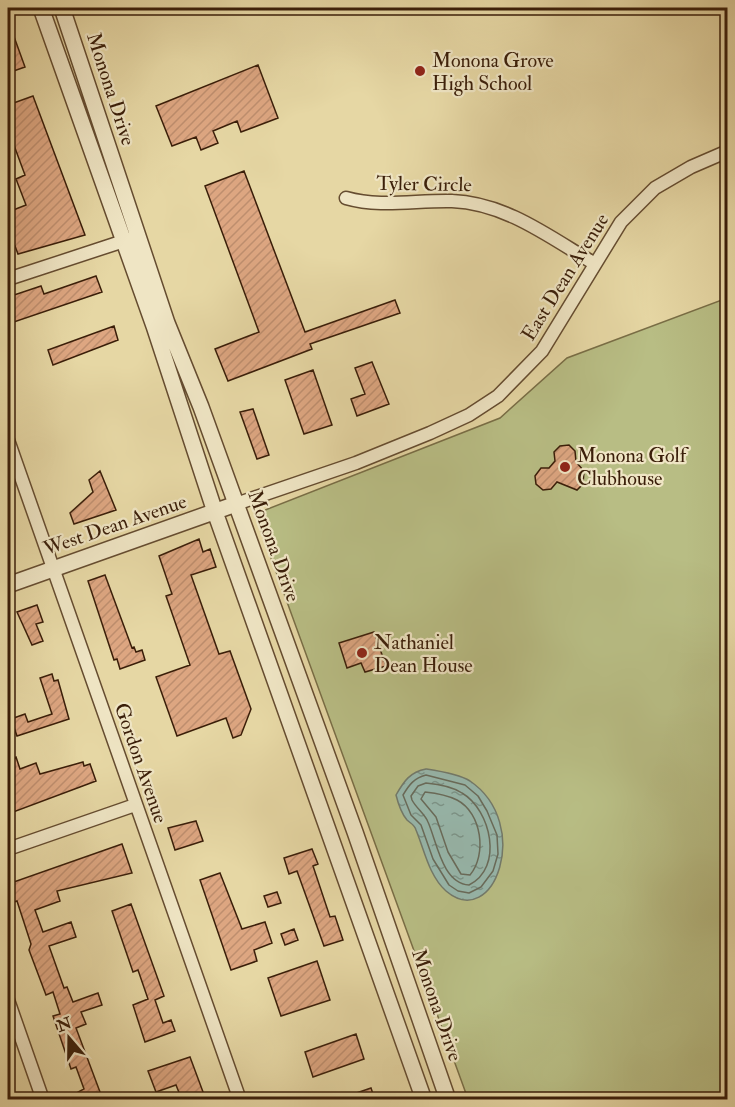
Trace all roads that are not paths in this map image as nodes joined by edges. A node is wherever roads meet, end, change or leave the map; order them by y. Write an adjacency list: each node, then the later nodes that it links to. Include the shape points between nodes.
1 (41, 8): 5 (street, Monona Drive)
2 (62, 8): 5 (street, Monona Drive, via 96,104)
3 (728, 151): 6 (street, East Dean Avenue, via 691,167 643,199 612,234)
4 (346, 198): 6 (street, Tyler Circle, via 372,203 451,201 486,206 520,220)
5 (130, 239): 7 (street); 9 (street, Monona Drive, via 202,410); 10 (street, Monona Drive)
6 (595, 264): 9 (street, East Dean Avenue, via 542,351 511,385 484,406 366,459)
7 (8, 279)
8 (8, 440): 11 (street, Gordon Avenue)
9 (236, 504): 10 (street, West Dean Avenue); 19 (street, Monona Drive)
10 (214, 512): 11 (street, West Dean Avenue); 18 (street, Monona Drive)
11 (54, 568): 12 (street, West Dean Avenue); 13 (street, Gordon Avenue)
12 (8, 585)
13 (135, 805): 14 (street); 17 (street, Gordon Avenue)
14 (8, 849)
15 (8, 1000): 16 (street)
16 (43, 1100)
17 (240, 1100)
18 (424, 1100)
19 (448, 1100)

